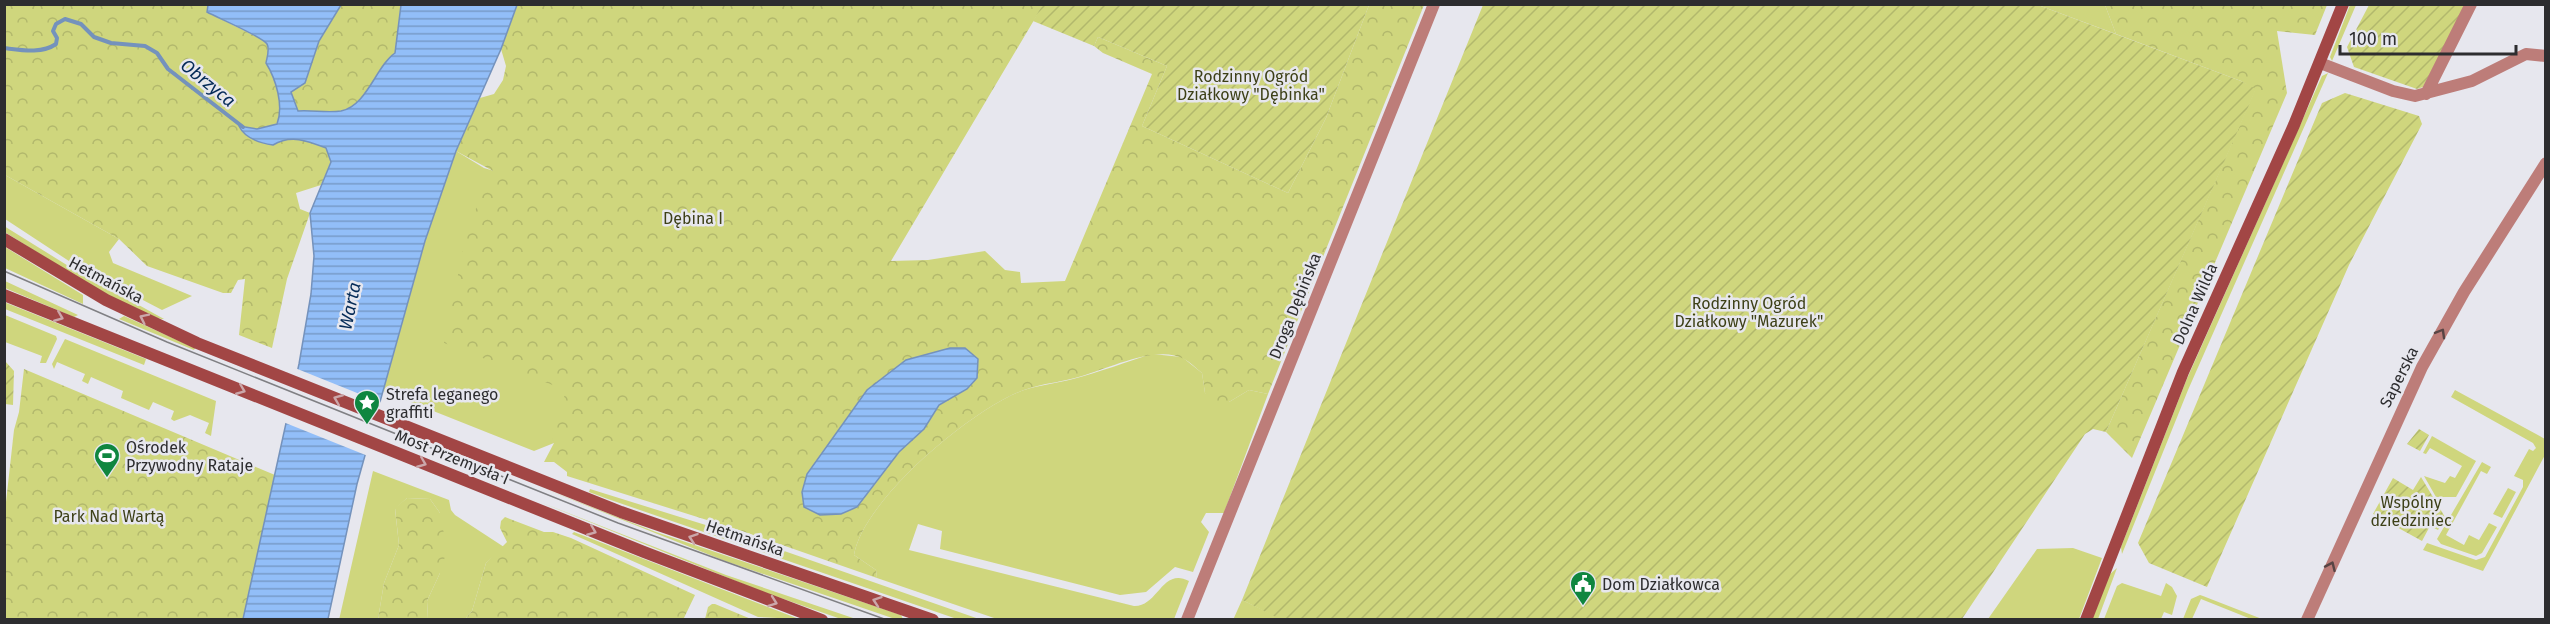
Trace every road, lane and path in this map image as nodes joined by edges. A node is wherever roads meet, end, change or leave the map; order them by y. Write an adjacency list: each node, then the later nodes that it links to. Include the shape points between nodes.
1 (1434, 4): 14 (street, Droga Dębińska)
2 (2343, 4): 5 (main road, Dolna Wilda)
3 (2471, 4): 6 (street)
4 (2546, 56): 6 (street, via 2526,54 2472,81)
5 (2320, 63): 6 (street, via 2393,91); 15 (main road, Dolna Wilda, via 2183,372)
6 (2426, 94)
7 (2546, 163): 16 (street, Saperska, one-way to 7, via 2424,364 2464,292)
8 (4, 239): 10 (main road, Hetmańska, one-way to 8, via 106,300)
9 (4, 295): 12 (main road, Most Przemysła I, one-way to 12)
10 (197, 342): 11 (main road, Most Przemysła I, one-way to 10)
11 (548, 483): 13 (main road, Hetmańska, one-way to 11, via 662,527)
12 (822, 620)
13 (933, 620)
14 (1187, 620)
15 (2086, 620)
16 (2307, 620)

